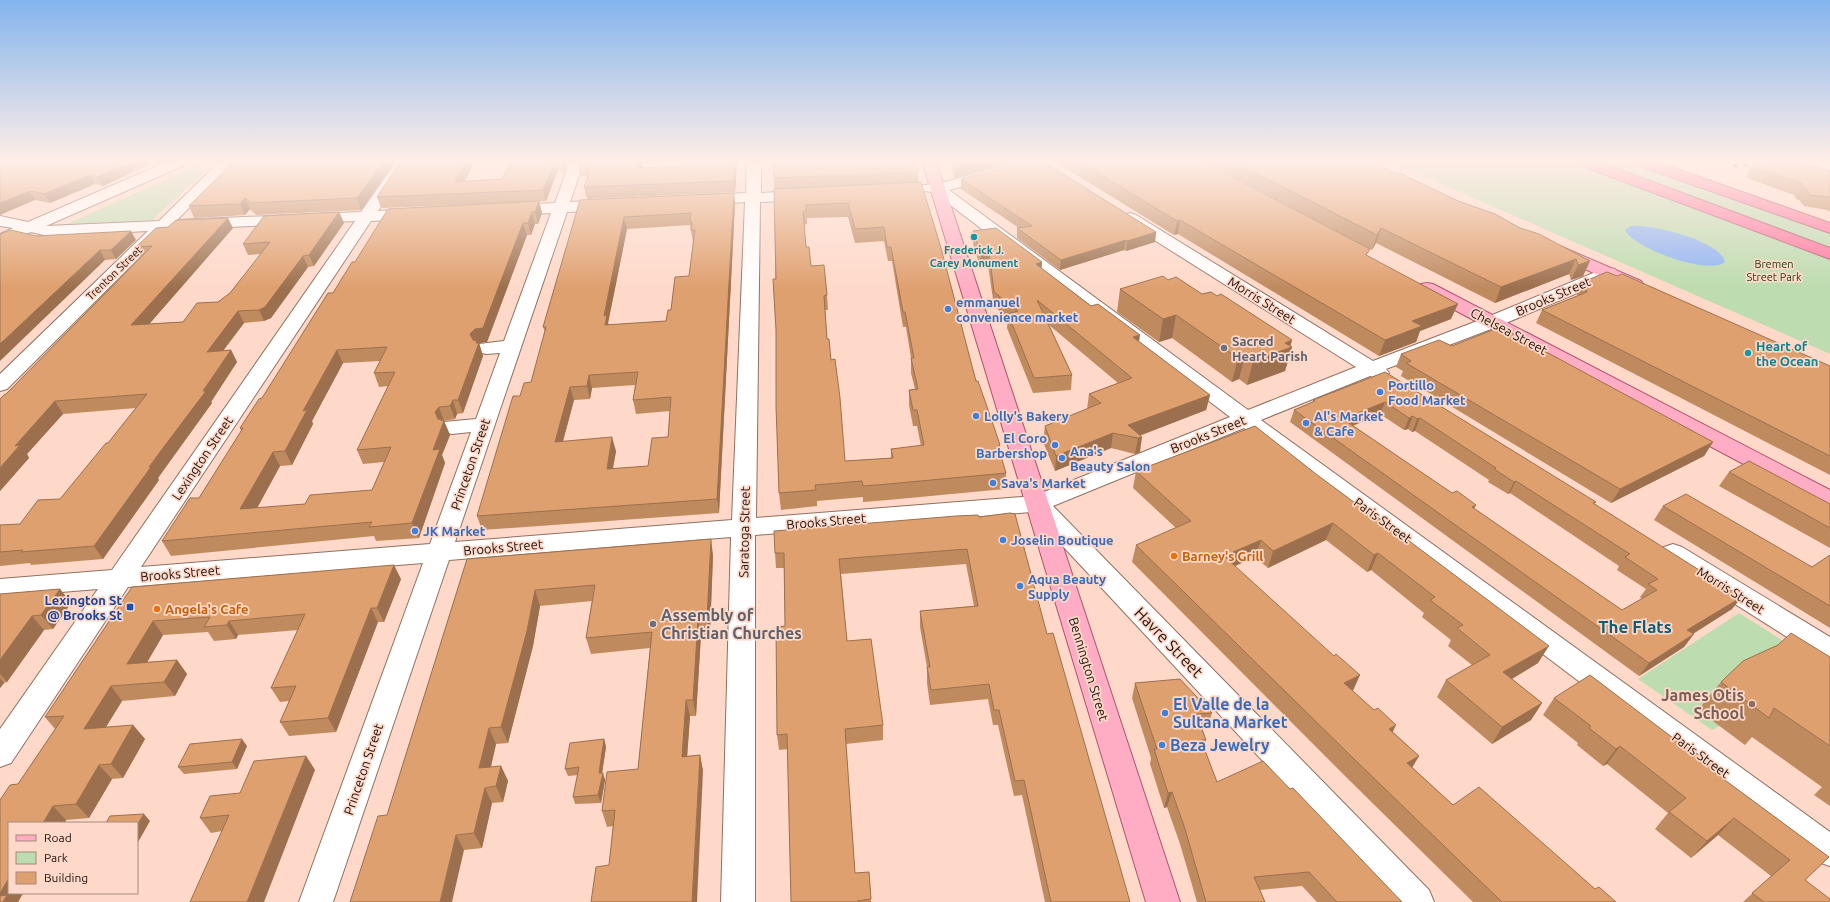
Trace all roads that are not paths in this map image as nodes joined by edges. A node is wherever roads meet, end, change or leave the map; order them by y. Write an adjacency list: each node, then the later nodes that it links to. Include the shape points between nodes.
1 (87, 203): 20 (street)
2 (187, 203): 19 (street, Trenton Street)
3 (376, 203): 16 (street, Lexington Street)
4 (562, 203): 12 (street, Princeton Street)
5 (753, 203): 39 (street, Saratoga Street)
6 (942, 203): 38 (main road, Bennington Street)
7 (957, 203): 34 (street, Paris Street)
8 (1693, 203): 24 (highway)
9 (1758, 203): 21 (highway)
10 (1771, 203): 18 (highway)
11 (626, 204): 12 (street)
12 (561, 207): 14 (street); 29 (street, Princeton Street, via 521,309)
13 (1115, 208): 31 (street, Morris Street)
14 (499, 210)
15 (428, 214): 16 (street)
16 (367, 216): 19 (street); 42 (street, Lexington Street)
17 (0, 221): 20 (street)
18 (1830, 225)
19 (163, 226): 20 (street, via 48,231); 33 (street, Trenton Street)
20 (29, 228): 22 (street)
21 (1830, 228)
22 (0, 240)
23 (1546, 245): 25 (main road)
24 (1830, 254)
25 (1609, 273): 27 (main road); 28 (street, Brooks Street)
26 (1409, 278): 28 (main road, Chelsea Street)
27 (1651, 292)
28 (1492, 322): 31 (street, Brooks Street); 37 (main road, Chelsea Street)
29 (512, 346): 30 (street); 35 (street, Princeton Street)
30 (486, 348)
31 (1370, 368): 32 (street, Morris Street); 34 (street, Brooks Street)
32 (1393, 382)
33 (0, 386)
34 (1246, 419): 38 (street, Brooks Street); 46 (street, Paris Street)
35 (484, 425): 36 (street); 41 (street, Princeton Street)
36 (452, 427)
37 (1830, 500)
38 (1037, 504): 39 (street, Brooks Street); 49 (main road, Bennington Street); 50 (street, Havre Street)
39 (743, 528): 41 (street, Brooks Street); 48 (street, Saratoga Street)
40 (1655, 543): 44 (street, Morris Street)
41 (439, 552): 42 (street, Brooks Street); 47 (street, Princeton Street)
42 (120, 578): 43 (street, Brooks Street); 45 (street, Lexington Street)
43 (0, 588)
44 (1830, 650)
45 (0, 754)
46 (1830, 851)
47 (316, 902)
48 (738, 902)
49 (1163, 902)
50 (1417, 902)

